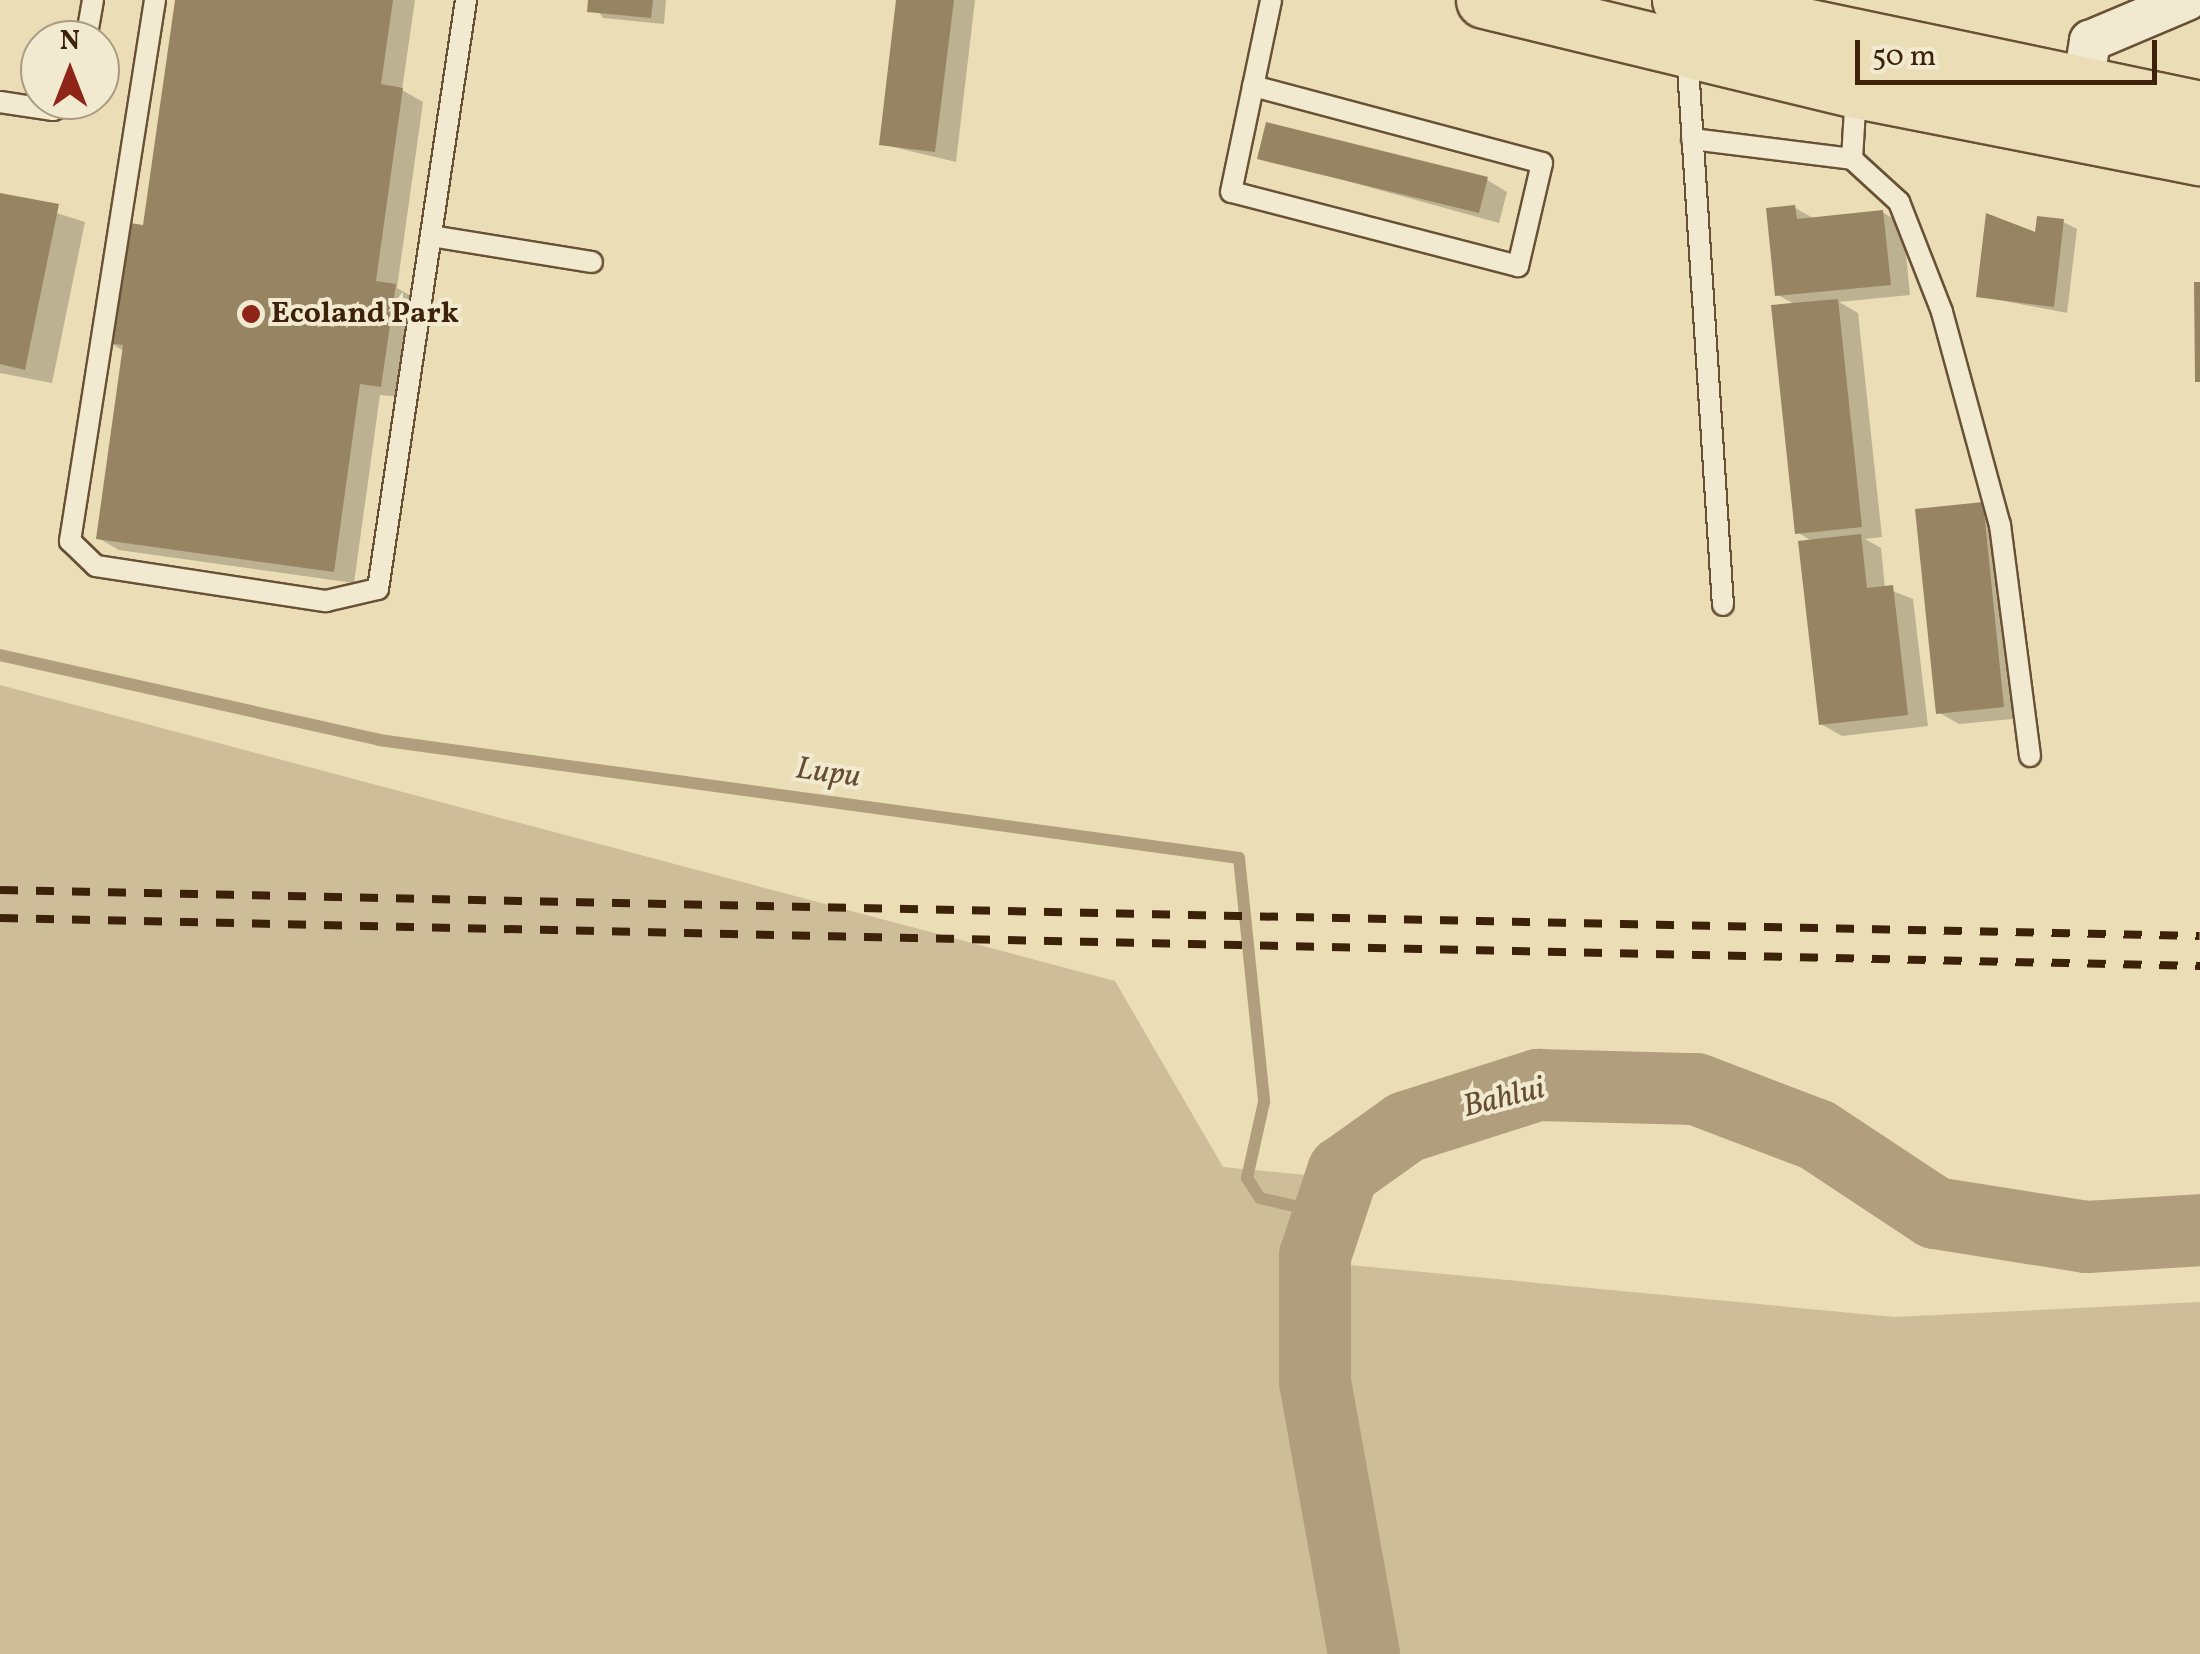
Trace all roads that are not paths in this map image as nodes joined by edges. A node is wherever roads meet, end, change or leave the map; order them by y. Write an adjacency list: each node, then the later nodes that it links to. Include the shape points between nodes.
1 (155, 0): 14 (lane, via 70,541 80,556 96,566 326,601 378,588)
2 (466, 0): 14 (lane)
3 (1271, 0): 7 (lane)
4 (1484, 0): 6 (highway)
5 (2187, 0): 8 (street, via 2090,41)
6 (1683, 25): 8 (highway); 9 (highway); 11 (lane)
7 (1254, 86): 7 (lane, via 1231,192 1518,266 1542,162)
8 (2083, 86): 10 (highway)
9 (1856, 90): 12 (lane); 13 (highway)
10 (2200, 109)
11 (1692, 139): 12 (lane); 16 (lane)
12 (1852, 158): 17 (lane, via 1899,202 1942,312 2000,524)
13 (2200, 158)
14 (430, 236): 15 (lane)
15 (592, 262)
16 (1723, 606)
17 (2030, 756)

